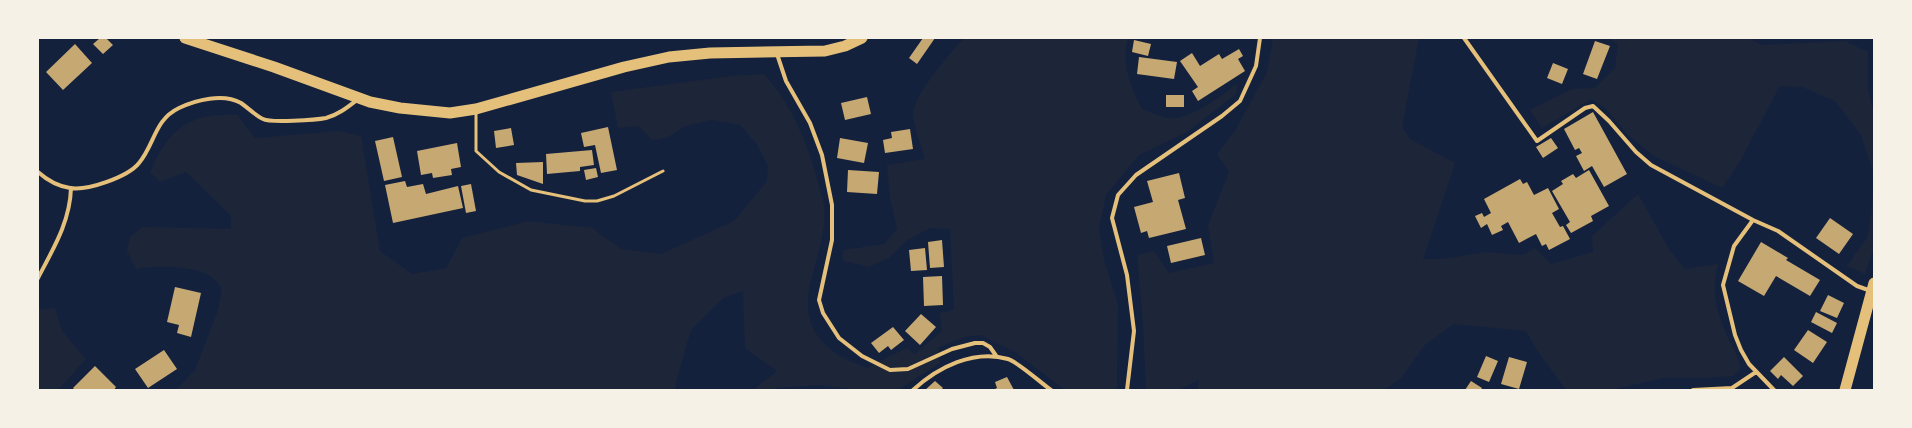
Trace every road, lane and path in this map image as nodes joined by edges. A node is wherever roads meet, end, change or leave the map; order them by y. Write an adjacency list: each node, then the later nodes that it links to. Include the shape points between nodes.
1 (185, 38): 6 (highway)
2 (862, 38): 5 (highway, via 825,51)
3 (1260, 38): 18 (street, via 1256,66 1240,101 1136,175 1118,195 1112,218 1127,275 1134,331)
4 (1464, 38): 11 (street, via 1537,141 1585,108 1594,106 1651,165)
5 (777, 52): 7 (highway, via 710,52 669,57 624,67); 14 (street, via 786,81 810,123 823,162 832,205 832,240 819,300 823,313 839,338 862,356 890,370 908,369 952,349 975,343 983,343 990,347)
6 (359, 98): 7 (highway, via 428,111); 10 (street, via 347,108 326,118 282,121 264,120 240,102 223,98 201,100 166,116 140,163 124,176 86,187)
7 (476, 109): 9 (lane, via 476,151 499,172 531,190 597,201 614,196)
8 (38, 172): 10 (street, via 54,184)
9 (663, 172)
10 (71, 188): 12 (street, via 70,206 61,232)
11 (1753, 220): 13 (street, via 1778,231 1857,286); 15 (street, via 1734,246 1723,285 1735,335 1749,364)
12 (38, 278)
13 (1873, 287): 21 (highway)
14 (998, 357): 16 (street, via 959,361 941,369); 17 (street, via 1010,360)
15 (1756, 372): 19 (street, via 1732,388); 20 (street)
16 (913, 390)
17 (1051, 390)
18 (1126, 390)
19 (1692, 390)
20 (1774, 390)
21 (1845, 390)

